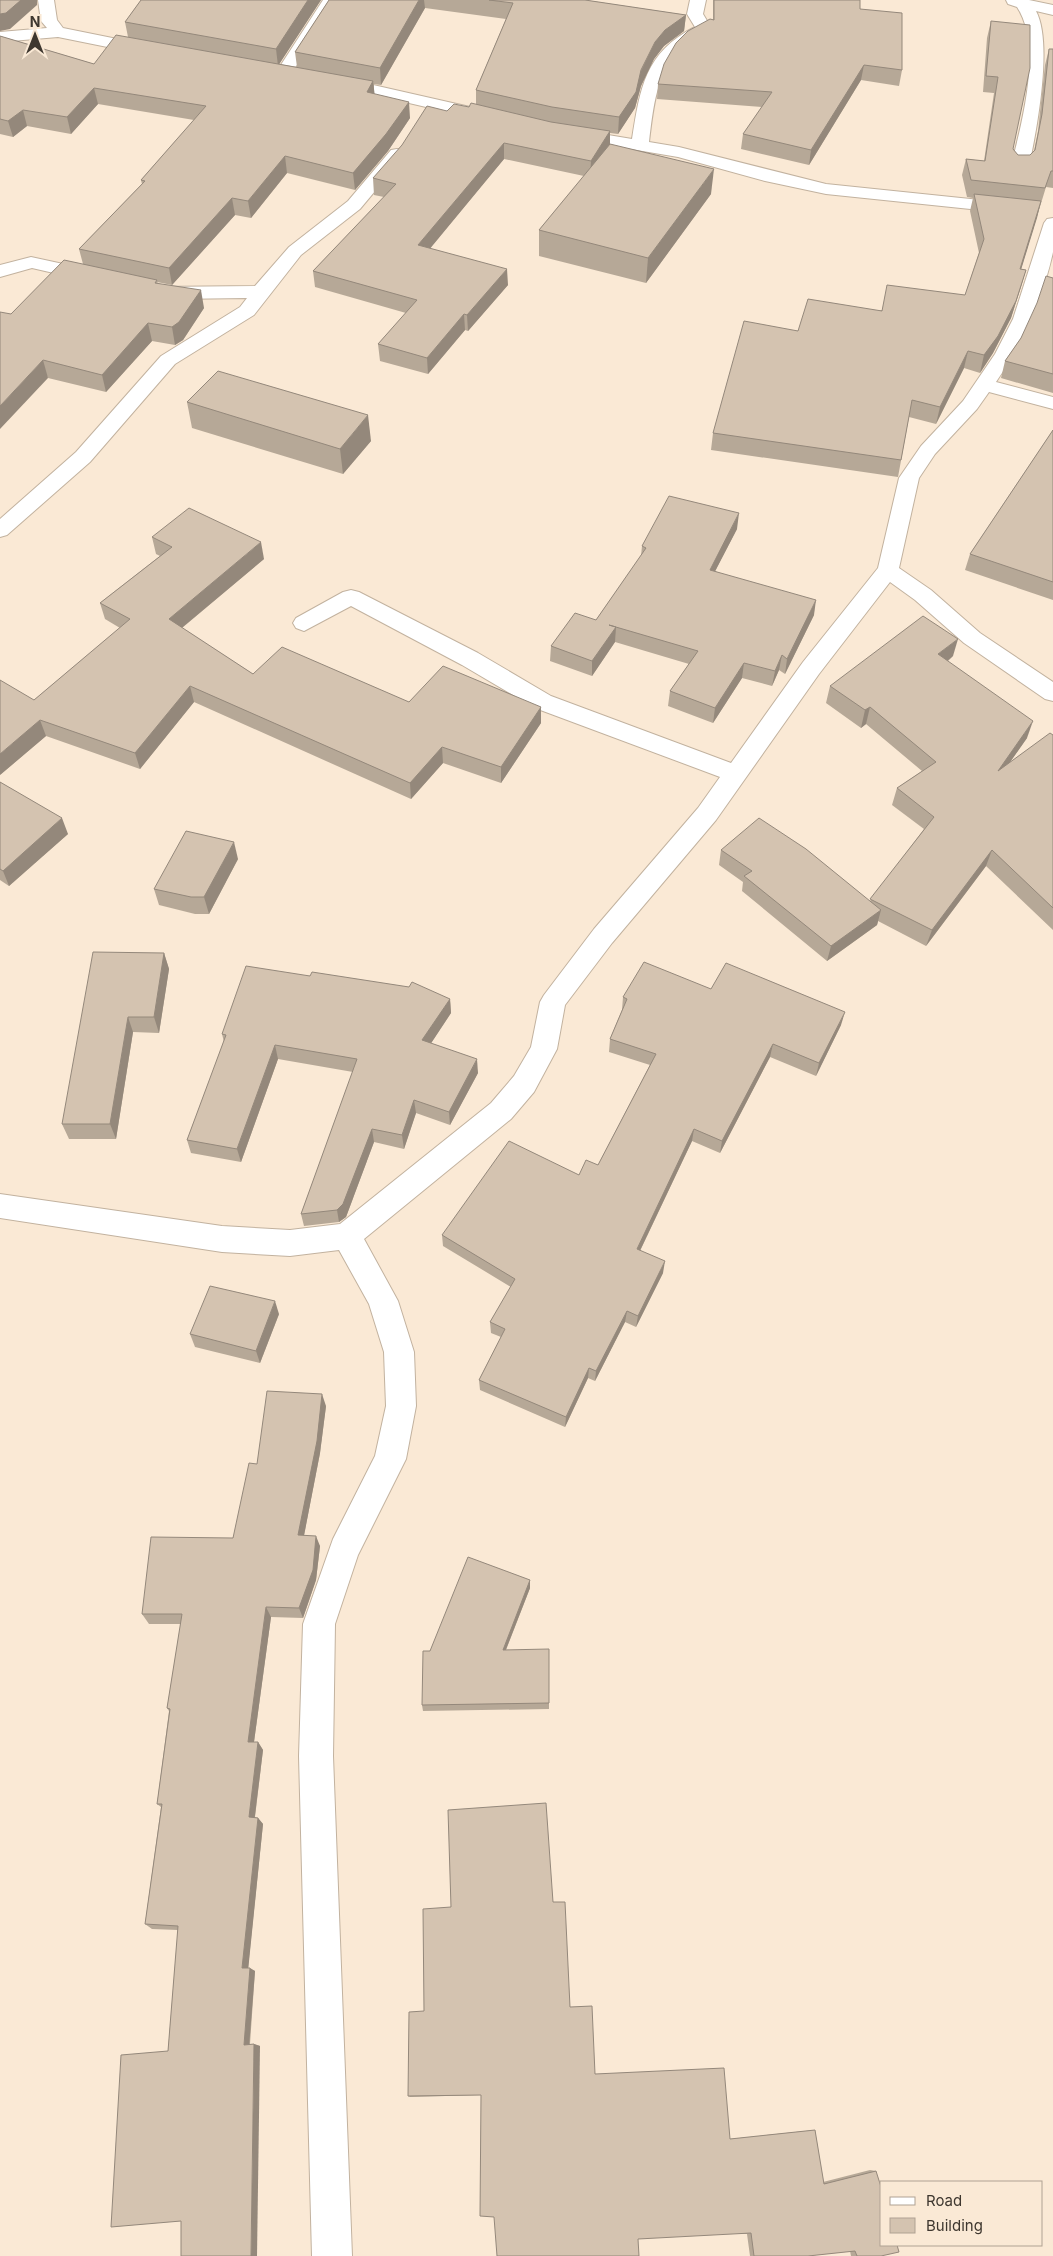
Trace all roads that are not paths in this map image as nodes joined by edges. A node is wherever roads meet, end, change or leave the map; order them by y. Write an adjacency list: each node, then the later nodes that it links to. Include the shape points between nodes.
1 (46, 0): 6 (street, via 49,21)
2 (331, 0): 10 (street)
3 (698, 0): 16 (street, via 695,14 704,28 676,44 658,65 646,106)
4 (1016, 2): 5 (street); 17 (street, via 1030,10 1036,35 1034,106)
5 (1053, 10)
6 (58, 32): 7 (street); 8 (street)
7 (0, 37)
8 (162, 52)
9 (264, 71): 10 (street)
10 (283, 74): 11 (street)
11 (301, 76)
12 (320, 79): 13 (street, via 426,111)
13 (505, 120)
14 (551, 131): 16 (street)
15 (405, 141): 23 (street, via 354,205 295,252)
16 (640, 145): 18 (street, via 826,189)
17 (1020, 166)
18 (1024, 210)
19 (1050, 216): 24 (street, via 1022,319 1005,354)
20 (0, 271): 21 (street, via 30,262)
21 (112, 280)
22 (148, 288): 23 (street, via 174,293)
23 (260, 292): 26 (street, via 247,311 168,360 83,457)
24 (984, 385): 25 (street); 27 (street, via 928,450 910,478)
25 (1053, 403)
26 (0, 530)
27 (888, 570): 29 (street, via 972,638); 30 (street, via 811,668)
28 (304, 623): 30 (street, via 352,597 543,702)
29 (1053, 693)
30 (736, 774): 32 (street, via 707,814 602,936 553,1002 544,1049 524,1084 501,1111)
31 (0, 1206): 32 (street, via 222,1240 290,1242)
32 (347, 1236): 33 (street, via 383,1301 399,1352 401,1406 390,1458 344,1550 319,1624 316,1756)
33 (332, 2256)

